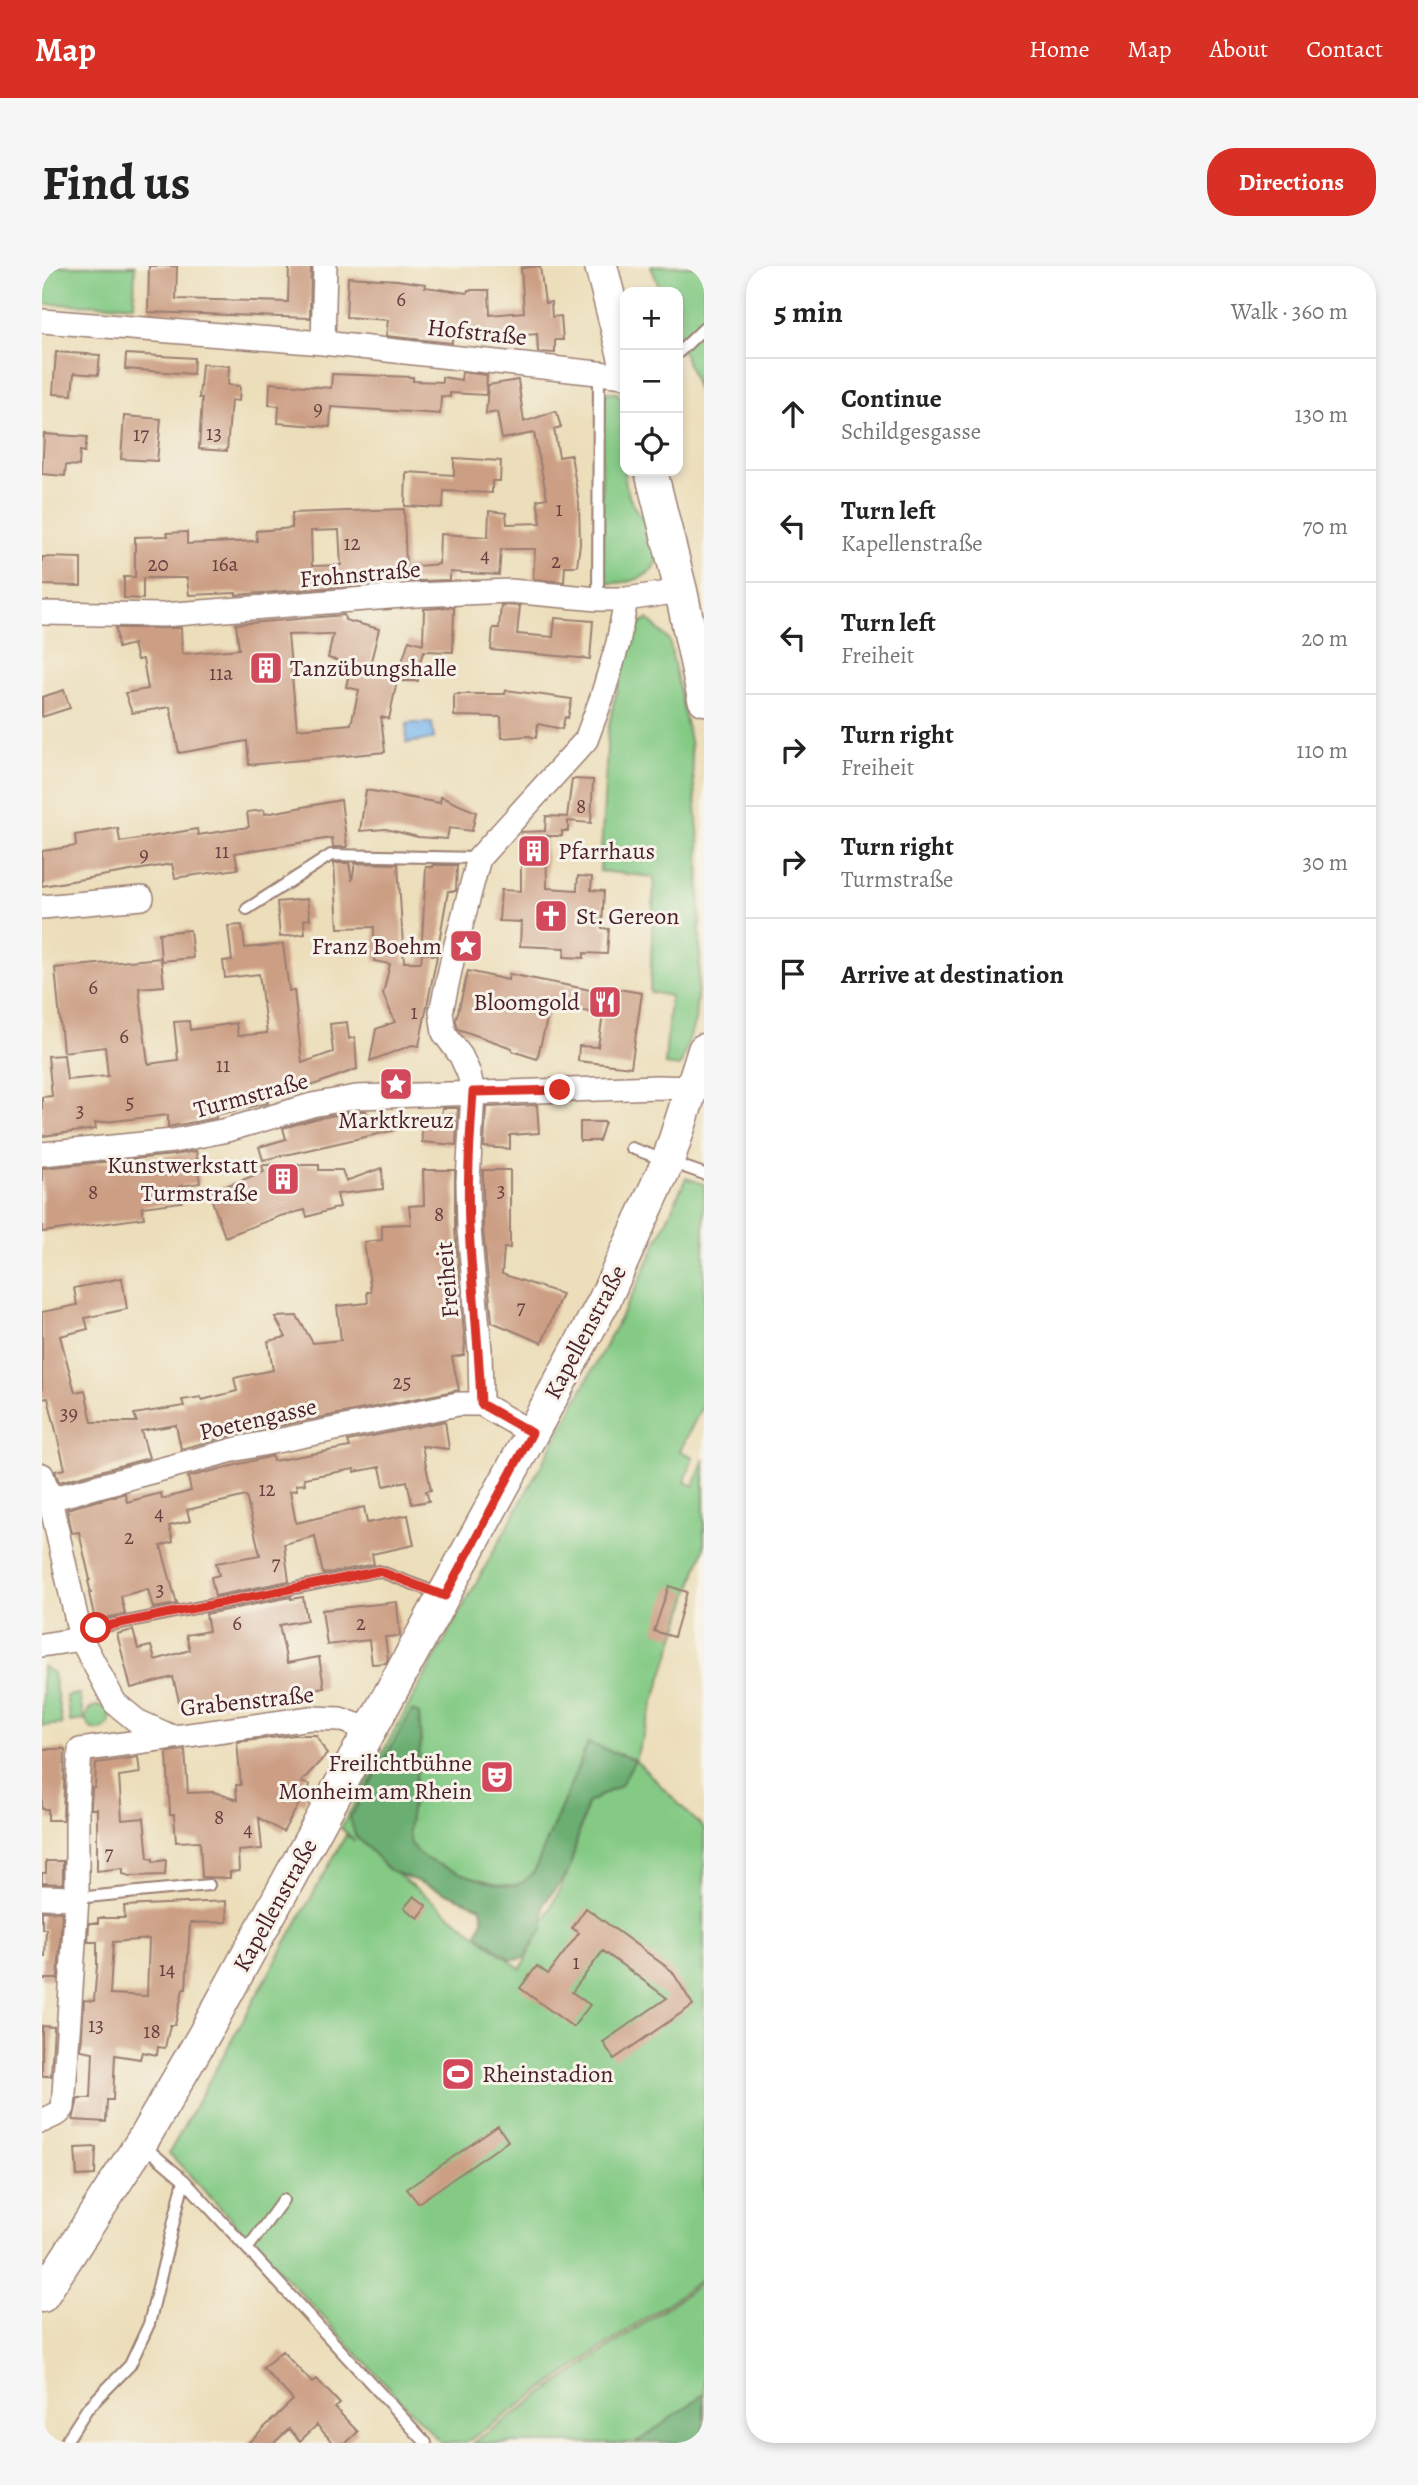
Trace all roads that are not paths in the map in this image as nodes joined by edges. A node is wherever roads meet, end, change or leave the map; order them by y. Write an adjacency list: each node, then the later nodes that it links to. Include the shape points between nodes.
1 (325, 266): 5 (street)
2 (601, 266): 7 (street)
3 (42, 321): 5 (street, Hofstraße)
4 (704, 328): 6 (lane)
5 (323, 343): 7 (street, Hofstraße)
6 (681, 350)
7 (612, 366): 10 (lane)
8 (652, 476): 9 (street)
9 (681, 591): 11 (street, Frohnstraße); 13 (street)
10 (598, 599): 11 (street, Frohnstraße); 12 (street, Frohnstraße, via 510,591 163,615)
11 (626, 599): 14 (street, via 603,697 586,740)
12 (42, 613)
13 (704, 699)
14 (479, 859): 17 (lane, via 331,855); 20 (street, via 441,1012 444,1033 461,1056)
15 (142, 898): 16 (street)
16 (42, 907)
17 (247, 909)
18 (704, 1050): 19 (street, Kapellenstraße)
19 (692, 1088): 20 (street, Turmstraße); 23 (street, Kapellenstraße)
20 (473, 1092): 22 (street, Turmstraße, via 356,1097 173,1141); 25 (street, Freiheit, via 469,1229)
21 (631, 1148): 23 (lane)
22 (42, 1154)
23 (668, 1161): 24 (lane); 26 (street, Kapellenstraße, via 604,1301)
24 (704, 1174)
25 (481, 1404): 26 (street); 28 (street, Poetengasse, via 458,1404 237,1449)
26 (532, 1433): 29 (street, Kapellenstraße)
27 (42, 1475): 28 (street, Grabenstraße)
28 (50, 1499): 30 (street, Grabenstraße)
29 (445, 1596): 30 (lane, via 379,1571 96,1628); 32 (street, Kapellenstraße)
30 (81, 1639): 31 (street); 33 (street, Grabenstraße, via 115,1703 137,1721)
31 (42, 1645)
32 (371, 1731): 33 (street, Grabenstraße, via 340,1719 311,1718); 38 (street, Kapellenstraße)
33 (170, 1736): 36 (street, Grabenstraße, via 80,1750)
34 (209, 1885): 36 (lane)
35 (42, 1897): 36 (street)
36 (77, 1898): 37 (street, via 63,2108)
37 (42, 2121)
38 (141, 2143): 39 (lane); 42 (street, Kapellenstraße)
39 (184, 2180): 41 (lane); 43 (lane, via 149,2324 130,2365 87,2409)
40 (283, 2200): 41 (lane)
41 (248, 2248): 44 (lane)
42 (42, 2296)
43 (65, 2443)
44 (426, 2443)

